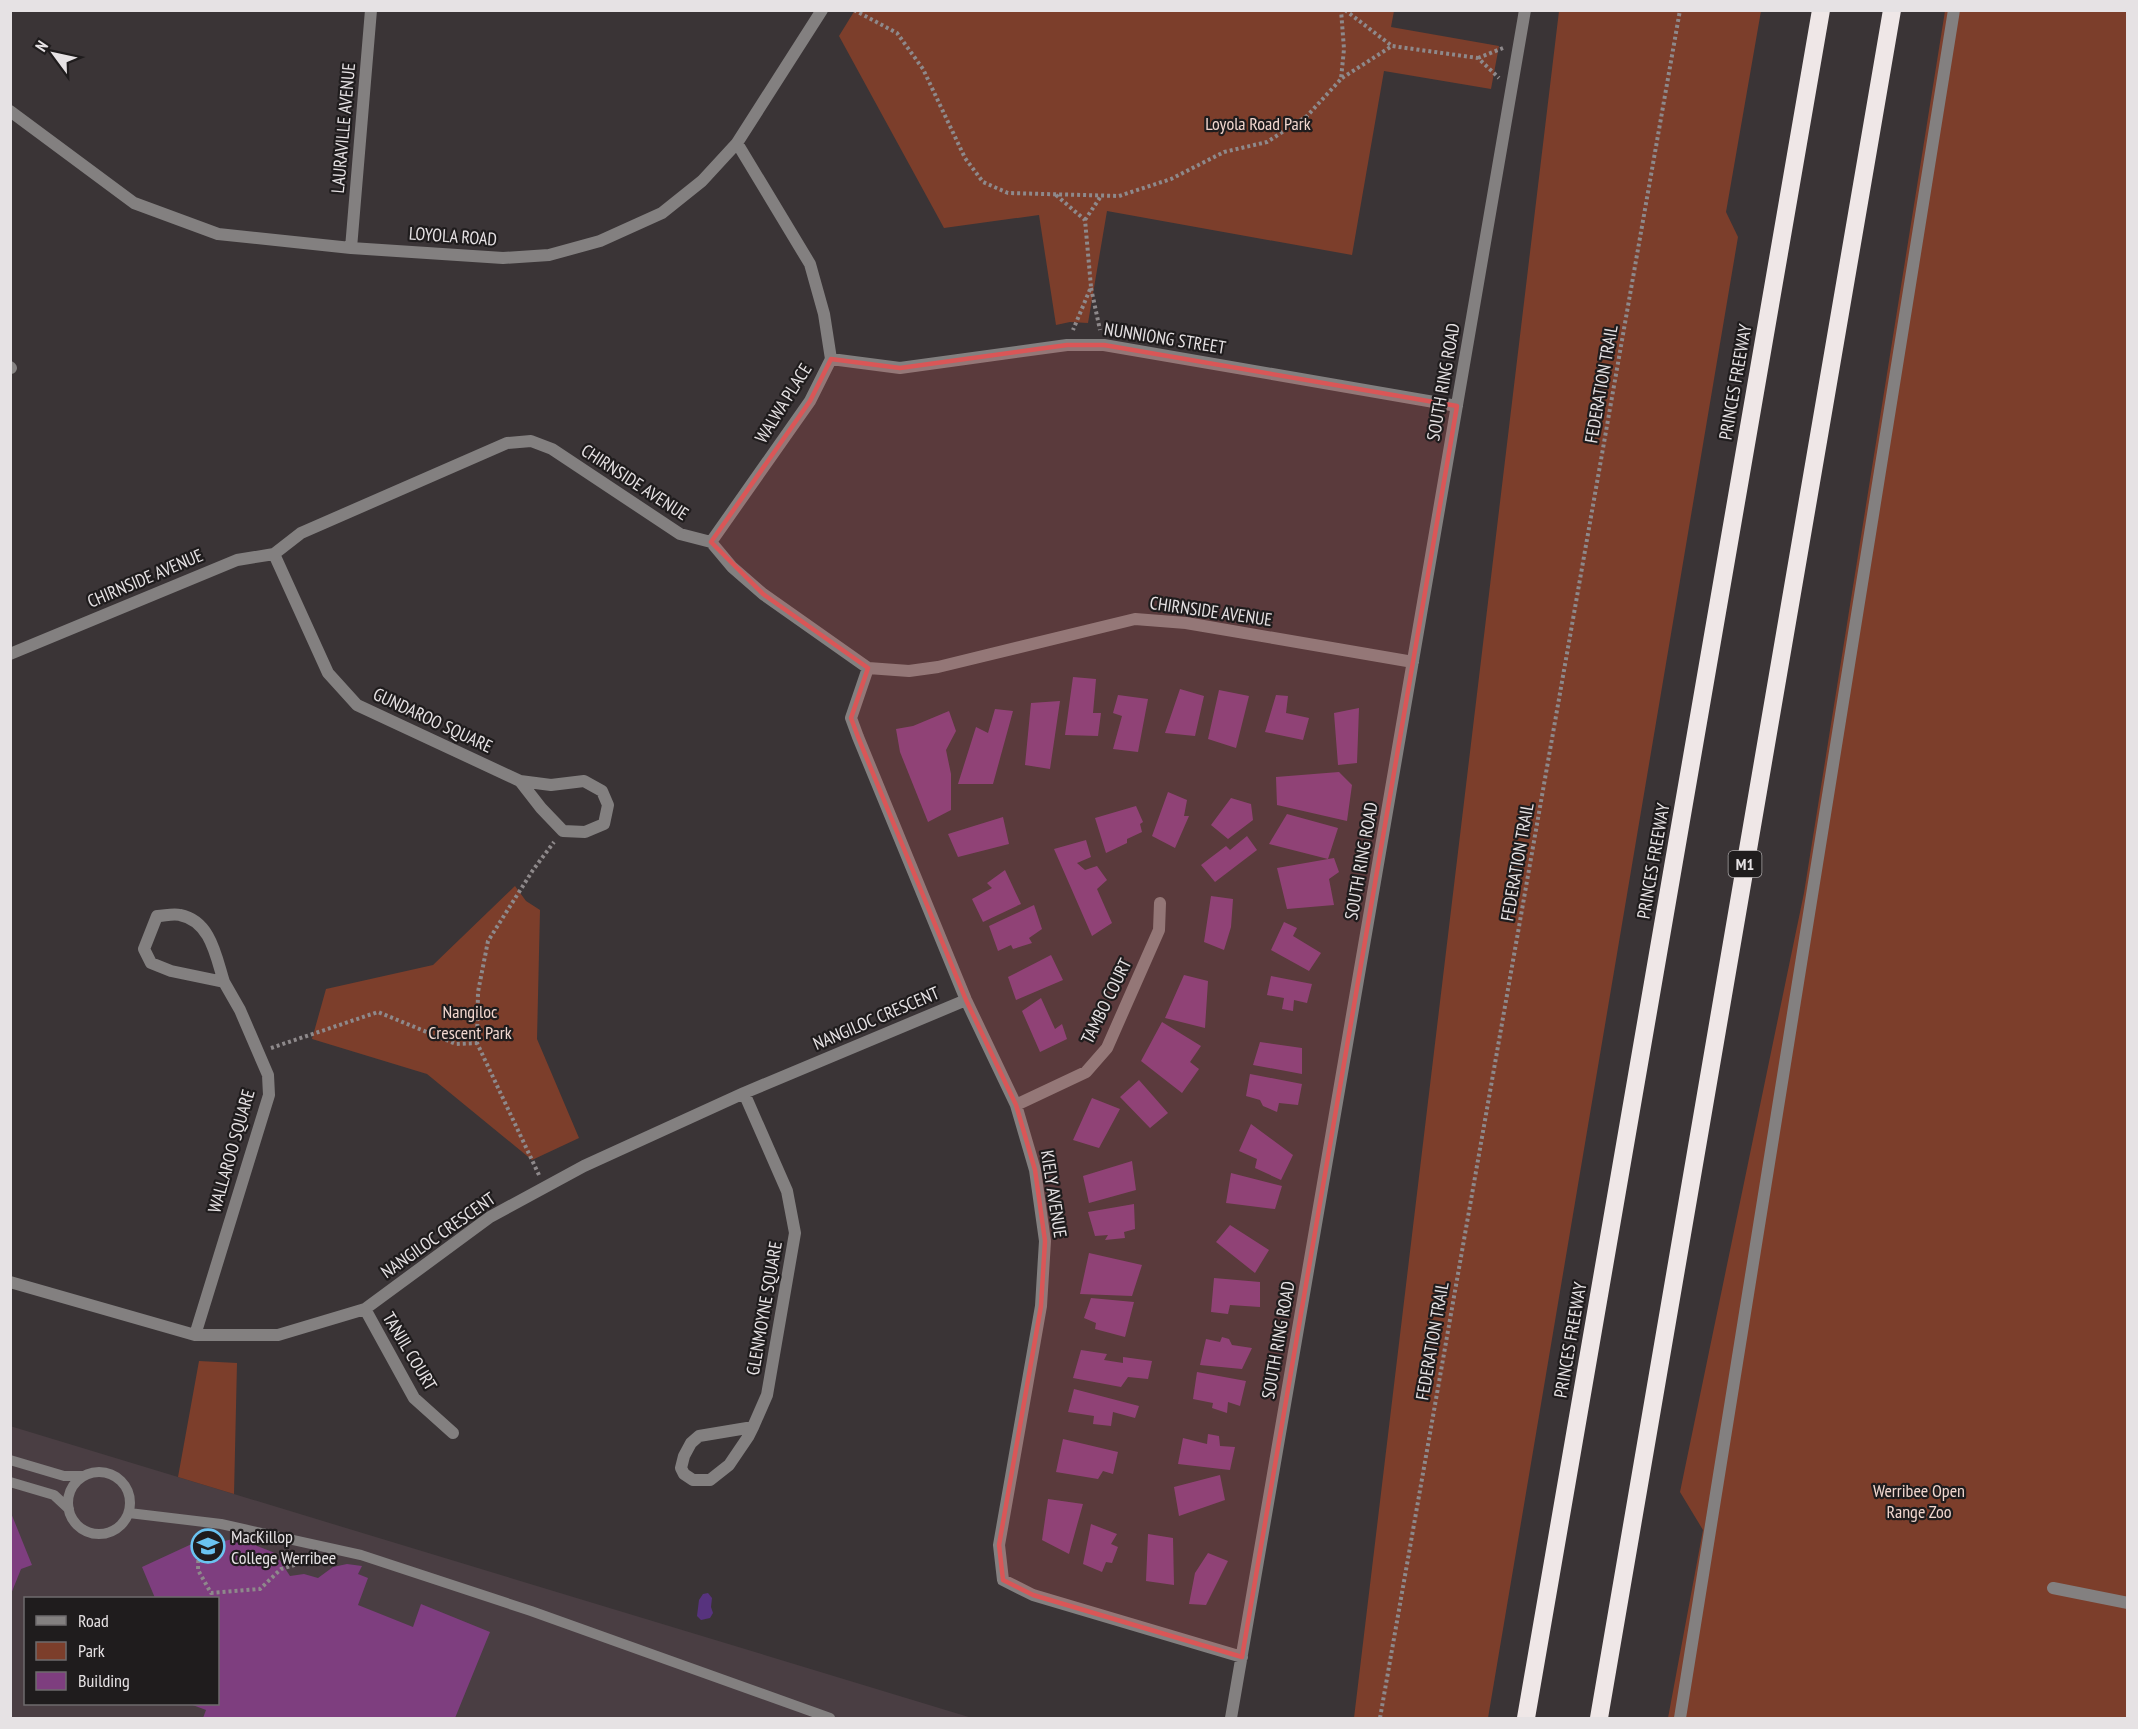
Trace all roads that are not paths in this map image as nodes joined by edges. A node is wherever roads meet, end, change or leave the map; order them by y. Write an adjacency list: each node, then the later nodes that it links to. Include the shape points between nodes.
1 (371, 10): 11 (street, LAURAVILLE AVENUE)
2 (822, 10): 10 (street, LOYOLA ROAD)
3 (1525, 10): 13 (street, SOUTH RING ROAD)
4 (1812, 10): 8 (highway)
5 (1821, 10): 8 (highway, PRINCES FREEWAY)
6 (1892, 10): 41 (highway, M1)
7 (1954, 10): 42 (street)
8 (1806, 94): 40 (highway, PRINCES FREEWAY)
9 (11, 113): 11 (street, LOYOLA ROAD, via 134,203 218,234)
10 (737, 143): 11 (street, LOYOLA ROAD, via 702,181 662,213 600,241 549,255 503,258); 12 (street, WALWA PLACE, via 810,264)
11 (351, 248)
12 (831, 359): 13 (street, NUNNIONG STREET, via 900,368 1067,345 1104,345); 14 (street, WALWA PLACE, via 810,401)
13 (1457, 406): 17 (street, SOUTH RING ROAD)
14 (711, 542): 15 (street, CHIRNSIDE AVENUE, via 680,534 552,449 531,441 507,442 301,533); 18 (street, via 763,594)
15 (274, 554): 16 (street, CHIRNSIDE AVENUE, via 237,560); 19 (street, GUNDAROO SQUARE, via 328,674 357,705)
16 (10, 654)
17 (1413, 662): 18 (street, CHIRNSIDE AVENUE, via 1186,623 1135,619 938,667 909,671); 37 (street, SOUTH RING ROAD)
18 (868, 668): 22 (street, KIELY AVENUE, via 851,718)
19 (520, 781): 19 (street, GUNDAROO SQUARE, via 563,831 585,832 604,824 608,805 602,791 584,781 551,785)
20 (1160, 903): 24 (street, TAMBO COURT, via 1159,930 1107,1048 1086,1072)
21 (224, 982): 21 (street, WALLAROO SQUARE, via 151,963 144,949 157,916 178,914 195,919 210,938); 27 (street, WALLAROO SQUARE, via 268,1075 268,1095)
22 (966, 1000): 23 (street, NANGILOC CRESCENT); 24 (street, KIELY AVENUE)
23 (744, 1093): 26 (street, NANGILOC CRESCENT, via 584,1166 489,1216); 28 (street, GLENMOYNE SQUARE, via 787,1191 795,1233 767,1395)
24 (1016, 1104): 37 (street, KIELY AVENUE, via 1035,1170 1045,1241 1041,1306 999,1545 1003,1580 1033,1596)
25 (10, 1282): 27 (street, NANGILOC CRESCENT)
26 (364, 1309): 27 (street, NANGILOC CRESCENT, via 278,1335); 29 (street, TANJIL COURT, via 414,1398)
27 (195, 1335)
28 (753, 1427): 28 (street, GLENMOYNE SQUARE, via 699,1436 684,1456 684,1474 693,1480 710,1480 729,1465)
29 (453, 1434)
30 (10, 1460): 31 (lane, via 64,1476)
31 (84, 1476): 33 (lane, via 71,1490); 34 (lane, via 100,1472 116,1477 127,1488)
32 (10, 1482): 33 (lane, via 54,1495)
33 (69, 1509): 34 (lane, via 84,1530 98,1534 117,1528)
34 (129, 1512): 38 (lane, via 221,1524 361,1555 531,1611)
35 (2053, 1588): 36 (street)
36 (2127, 1604)
37 (1242, 1657): 39 (street, SOUTH RING ROAD)
38 (830, 1719)
39 (1231, 1719)
40 (1526, 1719)
41 (1599, 1719)
42 (1680, 1719)

